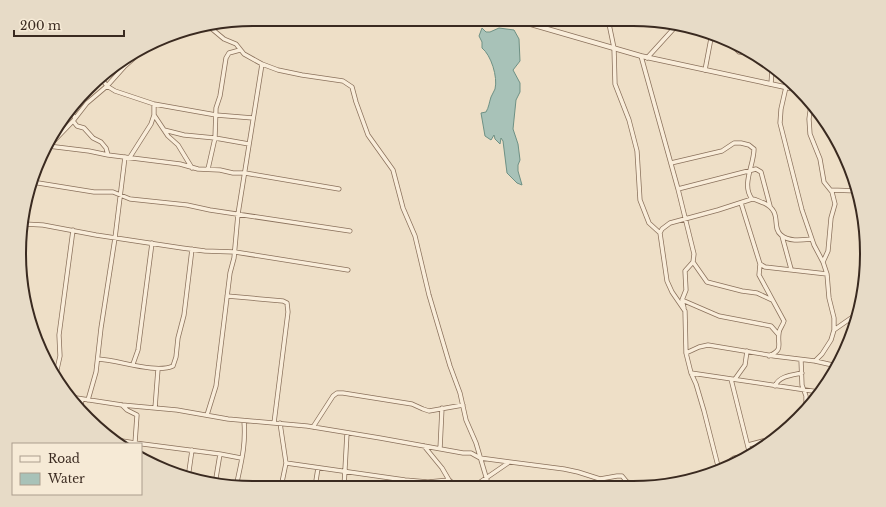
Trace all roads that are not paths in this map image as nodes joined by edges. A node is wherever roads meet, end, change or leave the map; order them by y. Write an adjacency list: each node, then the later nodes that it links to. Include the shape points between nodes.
1 (540, 26): 6 (street)
2 (609, 26): 6 (street)
3 (214, 29): 7 (street)
4 (673, 29): 9 (street)
5 (711, 40): 13 (street)
6 (614, 48): 8 (street); 53 (street, via 614,78 637,151 640,200 649,223)
7 (240, 50): 11 (street); 22 (street, via 229,53 226,58)
8 (641, 56): 9 (street); 34 (street)
9 (647, 58): 13 (street)
10 (127, 64): 12 (street)
11 (262, 64): 24 (street); 95 (street, via 278,70 343,81 352,87 368,135 393,170 403,208 415,236 441,339)
12 (124, 67): 17 (street)
13 (706, 70): 16 (street)
14 (772, 74): 16 (street)
15 (104, 82): 17 (street)
16 (771, 84): 18 (street)
17 (107, 86): 19 (street); 25 (street)
18 (786, 87): 56 (street, via 780,123)
19 (154, 104): 21 (street); 22 (street)
20 (810, 111): 42 (street, via 810,134 820,159 824,182)
21 (154, 115): 27 (street); 33 (street)
22 (216, 115): 24 (street); 28 (street)
23 (72, 116): 25 (street)
24 (253, 118): 29 (street)
25 (74, 120): 26 (street); 31 (street, via 77,126 84,128 101,142)
26 (62, 130)
27 (164, 130): 28 (street); 35 (street, via 178,145)
28 (215, 138): 29 (street); 36 (street)
29 (249, 144): 38 (street)
30 (52, 147): 31 (street, via 89,150)
31 (108, 155): 32 (street)
32 (125, 157): 33 (street); 44 (street)
33 (130, 157): 35 (street)
34 (671, 163): 37 (street, via 722,151 734,143 741,143 754,149); 41 (street)
35 (192, 168): 36 (street)
36 (208, 169): 38 (street, via 233,174)
37 (749, 170): 41 (street); 45 (street, via 748,190); 47 (street, via 756,169 761,172)
38 (245, 173): 40 (street); 48 (street)
39 (37, 183): 44 (street)
40 (339, 189)
41 (678, 189): 49 (street)
42 (831, 190): 43 (street); 61 (street, via 835,207 831,218 828,251)
43 (851, 191)
44 (120, 195): 48 (street, via 130,200 187,204); 55 (street)
45 (752, 199): 46 (street); 47 (street)
46 (741, 203): 49 (street); 62 (street)
47 (770, 206): 54 (street)
48 (238, 214): 52 (street); 59 (street)
49 (686, 218): 53 (street, via 670,223); 60 (street, via 694,254)
50 (28, 224): 51 (street)
51 (73, 230): 55 (street); 81 (street)
52 (350, 231)
53 (660, 233): 69 (street, via 667,281)
54 (782, 236): 56 (street, via 800,240); 63 (street)
55 (115, 238): 57 (street); 76 (street)
56 (812, 239): 61 (street)
57 (152, 243): 58 (street); 79 (street, via 138,350)
58 (192, 249): 59 (street); 82 (street, via 176,357 173,366)
59 (235, 252): 64 (street); 66 (street)
60 (693, 262): 67 (street, via 685,271 686,290); 68 (street, via 707,282 757,293)
61 (822, 262): 65 (street)
62 (760, 264): 63 (street, via 765,267); 68 (street, via 759,275)
63 (791, 269): 65 (street)
64 (348, 270)
65 (827, 274): 71 (street)
66 (227, 296): 98 (street, via 216,386); 100 (street, via 287,303)
67 (682, 300): 69 (street); 72 (street, via 719,316 771,326)
68 (773, 300): 72 (street, via 784,321)
69 (685, 311): 74 (street)
70 (850, 319): 71 (street)
71 (834, 330): 78 (street, via 831,340)
72 (778, 334): 75 (street, via 779,349)
73 (747, 351): 74 (street, via 708,345); 75 (street); 85 (street, via 743,368)
74 (686, 353): 83 (street)
75 (769, 356): 77 (street)
76 (98, 359): 79 (street); 91 (street)
77 (801, 360): 78 (street); 84 (street)
78 (815, 361): 80 (street)
79 (133, 364): 82 (street)
80 (831, 365)
81 (57, 369)
82 (158, 369): 96 (street)
83 (691, 373): 85 (street); 118 (street)
84 (802, 373): 86 (street, via 784,377 777,381); 87 (street)
85 (733, 379): 86 (street); 108 (street)
86 (775, 386): 87 (street)
87 (804, 390): 88 (street); 92 (street)
88 (814, 391)
89 (78, 398): 90 (street)
90 (82, 399): 91 (street); 93 (street)
91 (88, 400): 94 (street)
92 (806, 401)
93 (81, 403)
94 (122, 405): 96 (street); 106 (street, via 137,415)
95 (462, 405): 97 (street); 115 (street)
96 (155, 408): 98 (street)
97 (442, 408): 102 (street, via 429,411 412,404 343,393 333,396); 112 (street)
98 (207, 415): 99 (street)
99 (244, 421): 100 (street); 114 (street, via 245,438)
100 (274, 423): 101 (street)
101 (280, 423): 102 (street); 116 (street)
102 (313, 427): 103 (street)
103 (347, 433): 109 (street); 121 (street)
104 (125, 441): 106 (street)
105 (761, 442): 108 (street)
106 (135, 443)
107 (142, 444): 111 (street)
108 (748, 445): 110 (street)
109 (423, 446): 112 (street); 124 (street)
110 (749, 449)
111 (192, 450): 113 (street); 120 (street)
112 (440, 450): 115 (street, via 471,453)
113 (220, 454): 114 (street); 123 (street)
114 (241, 458): 125 (street)
115 (480, 458): 117 (street); 122 (street)
116 (286, 463): 119 (street); 126 (street)
117 (508, 463): 122 (street); 133 (street, via 571,470 600,479 622,476)
118 (718, 465)
119 (318, 468): 121 (street); 127 (street)
120 (189, 471)
121 (346, 471): 128 (street); 129 (street)
122 (486, 477): 131 (street); 132 (street)
123 (216, 478)
124 (449, 480): 130 (street)
125 (237, 481)
126 (282, 481)
127 (316, 481)
128 (345, 481)
129 (416, 481)
130 (438, 481)
131 (481, 481)
132 (487, 481)
133 (626, 481)

